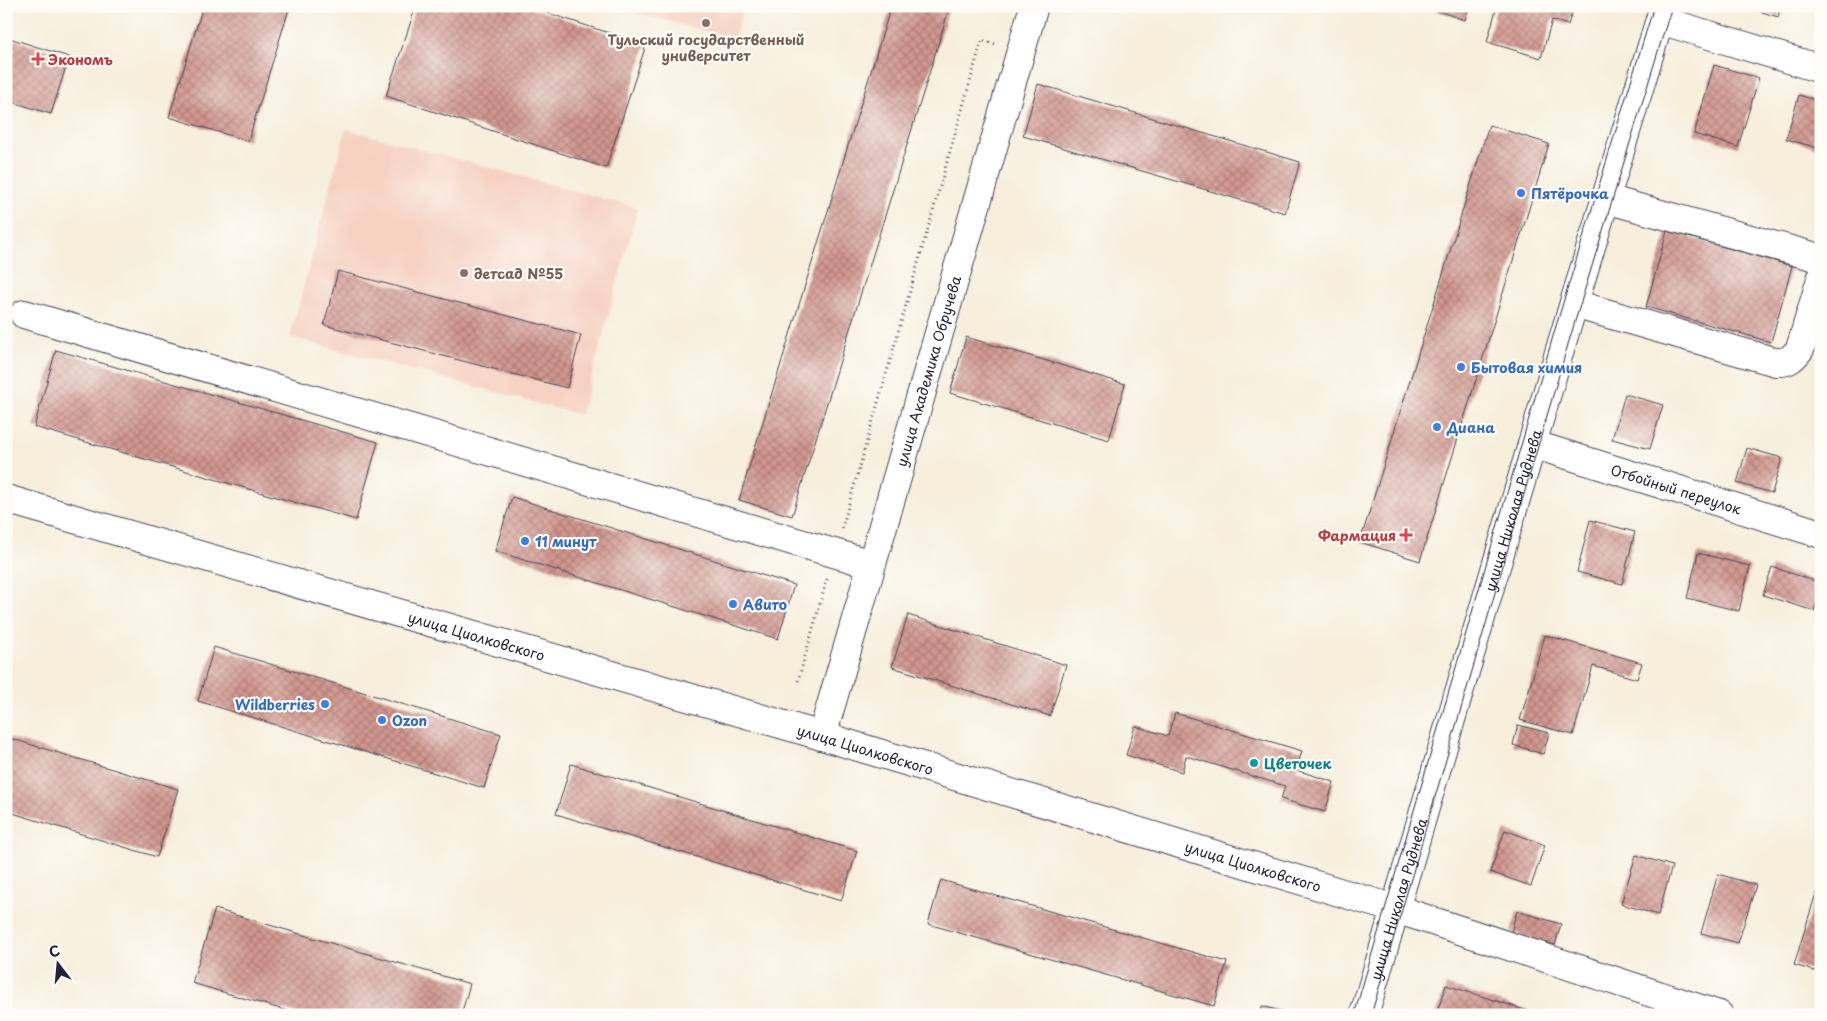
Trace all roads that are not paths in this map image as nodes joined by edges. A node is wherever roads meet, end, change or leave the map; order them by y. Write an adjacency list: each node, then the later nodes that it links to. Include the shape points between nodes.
1 (1034, 6): 12 (street, улица Академика Обручева)
2 (1662, 13): 3 (street); 4 (street, улица Николая Руднева)
3 (1821, 69)
4 (1606, 199): 5 (street); 7 (street, улица Николая Руднева)
5 (1821, 261)
6 (1821, 278): 7 (street, via 1800,349 1794,357 1783,362)
7 (1574, 304): 9 (street, улица Николая Руднева)
8 (24, 314): 12 (street)
9 (1532, 444): 11 (street, Отбойный переулок); 14 (street, улица Николая Руднева)
10 (6, 499): 13 (street, улица Циолковского)
11 (1821, 534)
12 (871, 564): 13 (street, улица Академика Обручева)
13 (822, 736): 14 (street, улица Циолковского)
14 (1395, 909): 15 (street, улица Николая Руднева); 16 (street, улица Циолковского)
15 (1364, 1015)
16 (1720, 1015)

